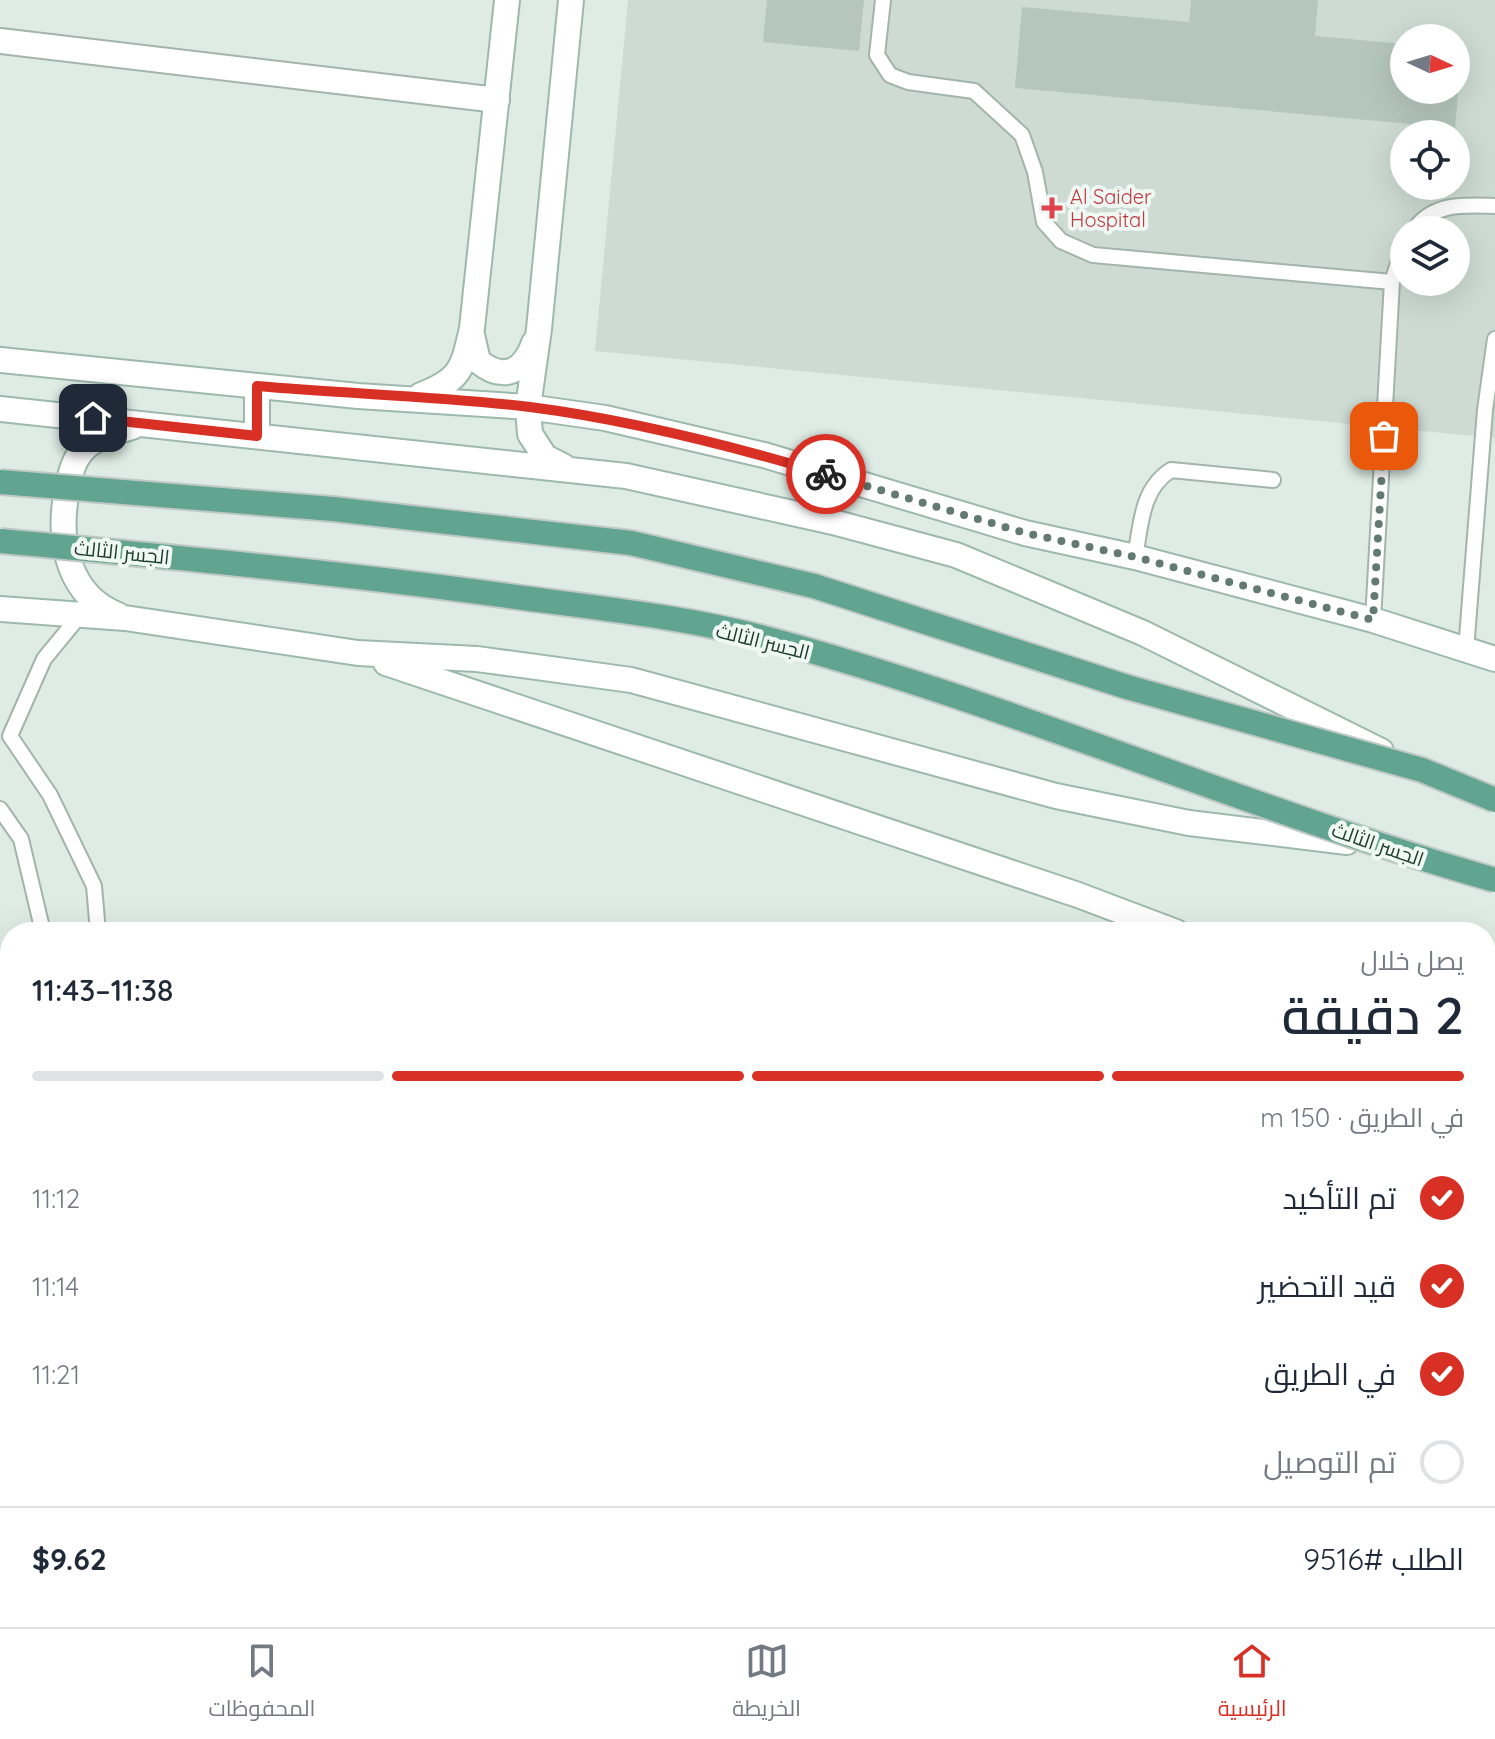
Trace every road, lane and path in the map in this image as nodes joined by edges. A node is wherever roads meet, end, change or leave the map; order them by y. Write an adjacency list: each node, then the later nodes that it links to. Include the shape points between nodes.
1 (507, 0): 5 (street)
2 (571, 0): 11 (street)
3 (883, 0): 8 (lane, via 877,55 890,75 974,91 1022,135 1044,222 1061,241 1093,255)
4 (0, 41): 5 (street)
5 (497, 100): 10 (street)
6 (1495, 206): 7 (lane, via 1450,205)
7 (1429, 216)
8 (1390, 282)
9 (1391, 296): 28 (lane)
10 (472, 328): 11 (street, via 478,361 501,374 524,364); 15 (street, via 456,378)
11 (539, 329): 16 (street)
12 (1495, 339): 29 (lane)
13 (0, 360): 14 (street)
14 (257, 386): 15 (street); 19 (street)
15 (417, 397): 16 (street)
16 (528, 407): 20 (street, via 530,434 545,457); 24 (street, via 679,434 1025,533)
17 (0, 409): 18 (street)
18 (155, 424): 19 (street); 27 (street, via 100,438 79,454 63,512 71,573 88,596)
19 (257, 436): 20 (street)
20 (569, 469): 32 (street, bridge, via 833,522 956,555 1143,633)
21 (1273, 480): 24 (lane, via 1171,470 1152,487 1146,501)
22 (0, 482): 32 (main road, bridge, via 333,509 631,543 814,586 1127,687)
23 (0, 541): 35 (main road, الجسر الثالث, bridge, via 355,575 620,611 765,638 1067,734)
24 (1135, 557): 28 (street)
25 (0, 609): 26 (street)
26 (81, 614): 27 (street); 38 (lane, via 44,659 10,736 50,795 94,886)
27 (125, 618): 30 (street)
28 (1373, 620): 29 (street)
29 (1466, 650): 31 (street)
30 (358, 653): 35 (street, bridge, via 536,665 659,687 1126,812 1325,837); 39 (street)
31 (1495, 659)
32 (1422, 770): 33 (main road, bridge)
33 (1495, 800)
34 (0, 809): 37 (lane, via 21,839)
35 (1404, 854): 36 (main road, الجسر الثالث, bridge)
36 (1495, 880)
37 (41, 922)
38 (97, 922)
39 (1150, 922)

